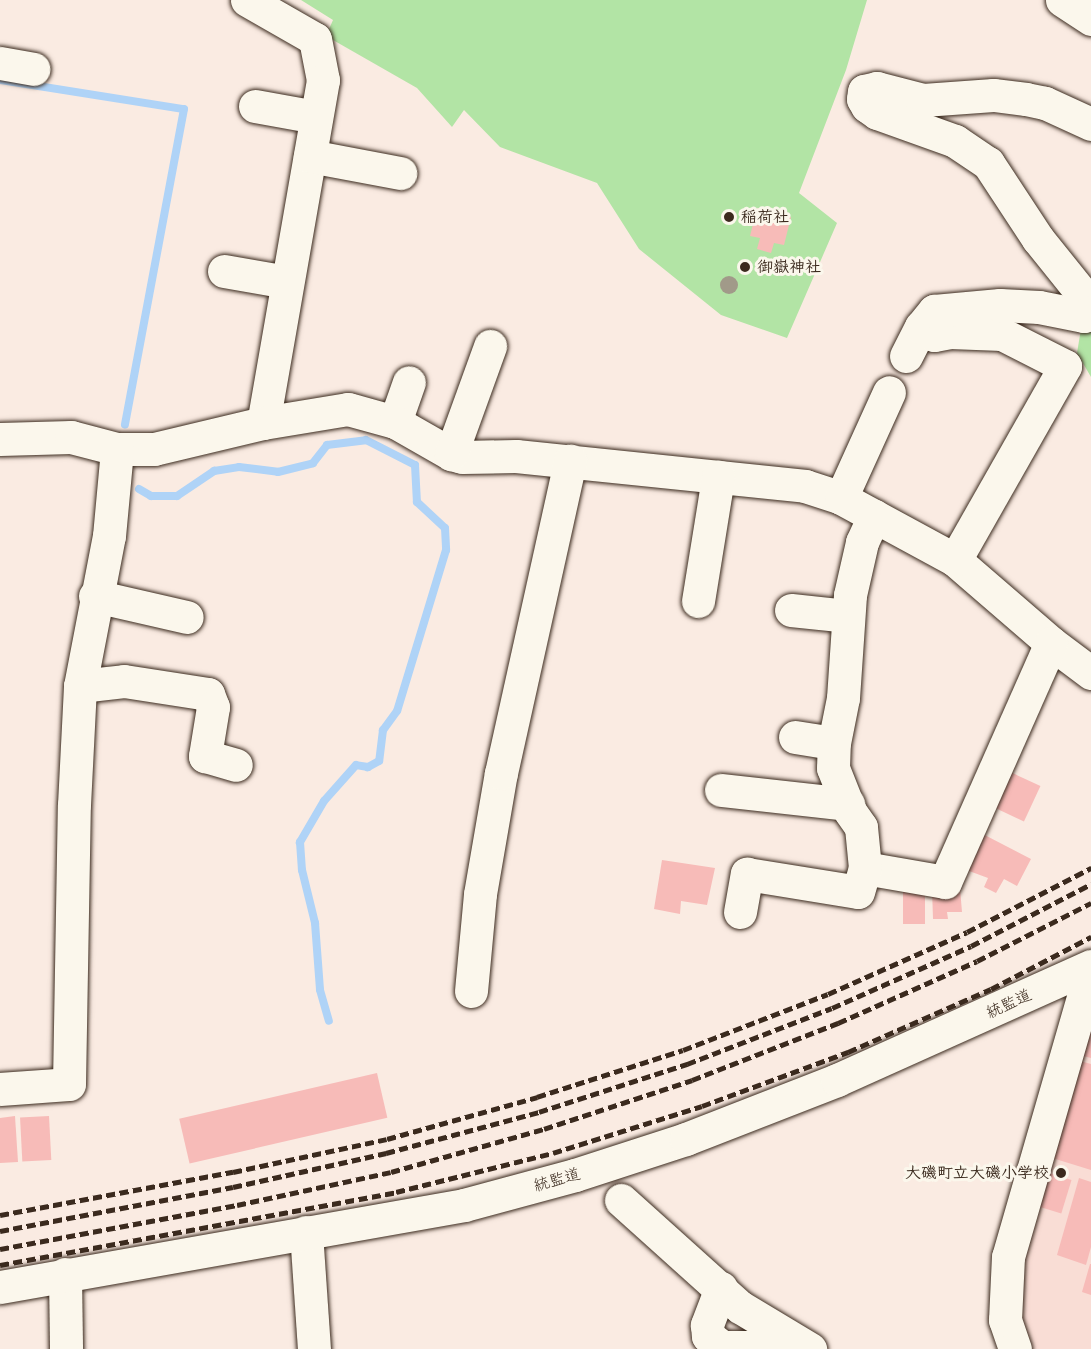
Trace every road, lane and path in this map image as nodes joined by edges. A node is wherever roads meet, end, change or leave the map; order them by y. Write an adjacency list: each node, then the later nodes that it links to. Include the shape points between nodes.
1 (247, 0): 7 (street, via 315,39 323,80)
2 (1062, 0): 3 (street)
3 (1091, 19)
4 (0, 63): 5 (street)
5 (33, 69)
6 (255, 106): 7 (street)
7 (316, 117): 9 (street)
8 (1091, 124): 13 (street, via 1026,99 993,95 922,100 877,88 864,91 867,106 877,113 955,141 988,163 1038,239)
9 (310, 156): 10 (street); 12 (street)
10 (400, 173)
11 (225, 272): 12 (street)
12 (287, 282): 21 (street)
13 (1091, 305)
14 (1091, 312): 15 (street, via 1084,316 1039,307 988,306 934,312)
15 (921, 327): 17 (street); 29 (street, via 934,335 1002,334 1065,366)
16 (490, 346): 24 (street)
17 (906, 356)
18 (410, 382): 20 (street)
19 (889, 392): 27 (street)
20 (395, 422): 21 (street, via 348,409); 24 (street)
21 (263, 423): 23 (street, via 154,449)
22 (0, 440): 23 (street, via 70,437)
23 (117, 449): 31 (street, via 109,536)
24 (451, 454): 25 (street)
25 (570, 461): 26 (street); 46 (street, via 501,773 480,894)
26 (718, 477): 27 (street, via 805,486); 30 (street)
27 (842, 498): 28 (street)
28 (874, 516): 29 (street); 33 (street, via 862,542)
29 (955, 560): 35 (street)
30 (708, 584)
31 (95, 596): 34 (street); 37 (street)
32 (791, 610): 33 (street)
33 (847, 616): 39 (street, via 843,698)
34 (187, 617)
35 (1051, 643): 36 (street); 43 (street, via 945,882)
36 (1091, 673)
37 (80, 686): 40 (street, via 124,681 208,694 213,707 205,756); 47 (street, via 73,1094)
38 (795, 737): 39 (street)
39 (834, 743): 42 (street, via 833,768)
40 (236, 765)
41 (721, 790): 42 (street)
42 (848, 804): 43 (street, via 861,828)
43 (862, 880): 44 (street, via 747,874)
44 (740, 912)
45 (1091, 968): 49 (street, 統監道, via 837,1080 686,1139 464,1205); 56 (street, via 1008,1257 1005,1320)
46 (471, 991)
47 (0, 1089)
48 (621, 1200): 52 (street)
49 (306, 1232): 50 (street, 統監道); 55 (street)
50 (65, 1274): 51 (street, 統監道); 54 (street)
51 (0, 1287)
52 (721, 1288): 53 (street, via 740,1306); 53 (street, via 707,1325 708,1336 722,1347)
53 (799, 1343)
54 (66, 1349)
55 (314, 1349)
56 (1015, 1349)

